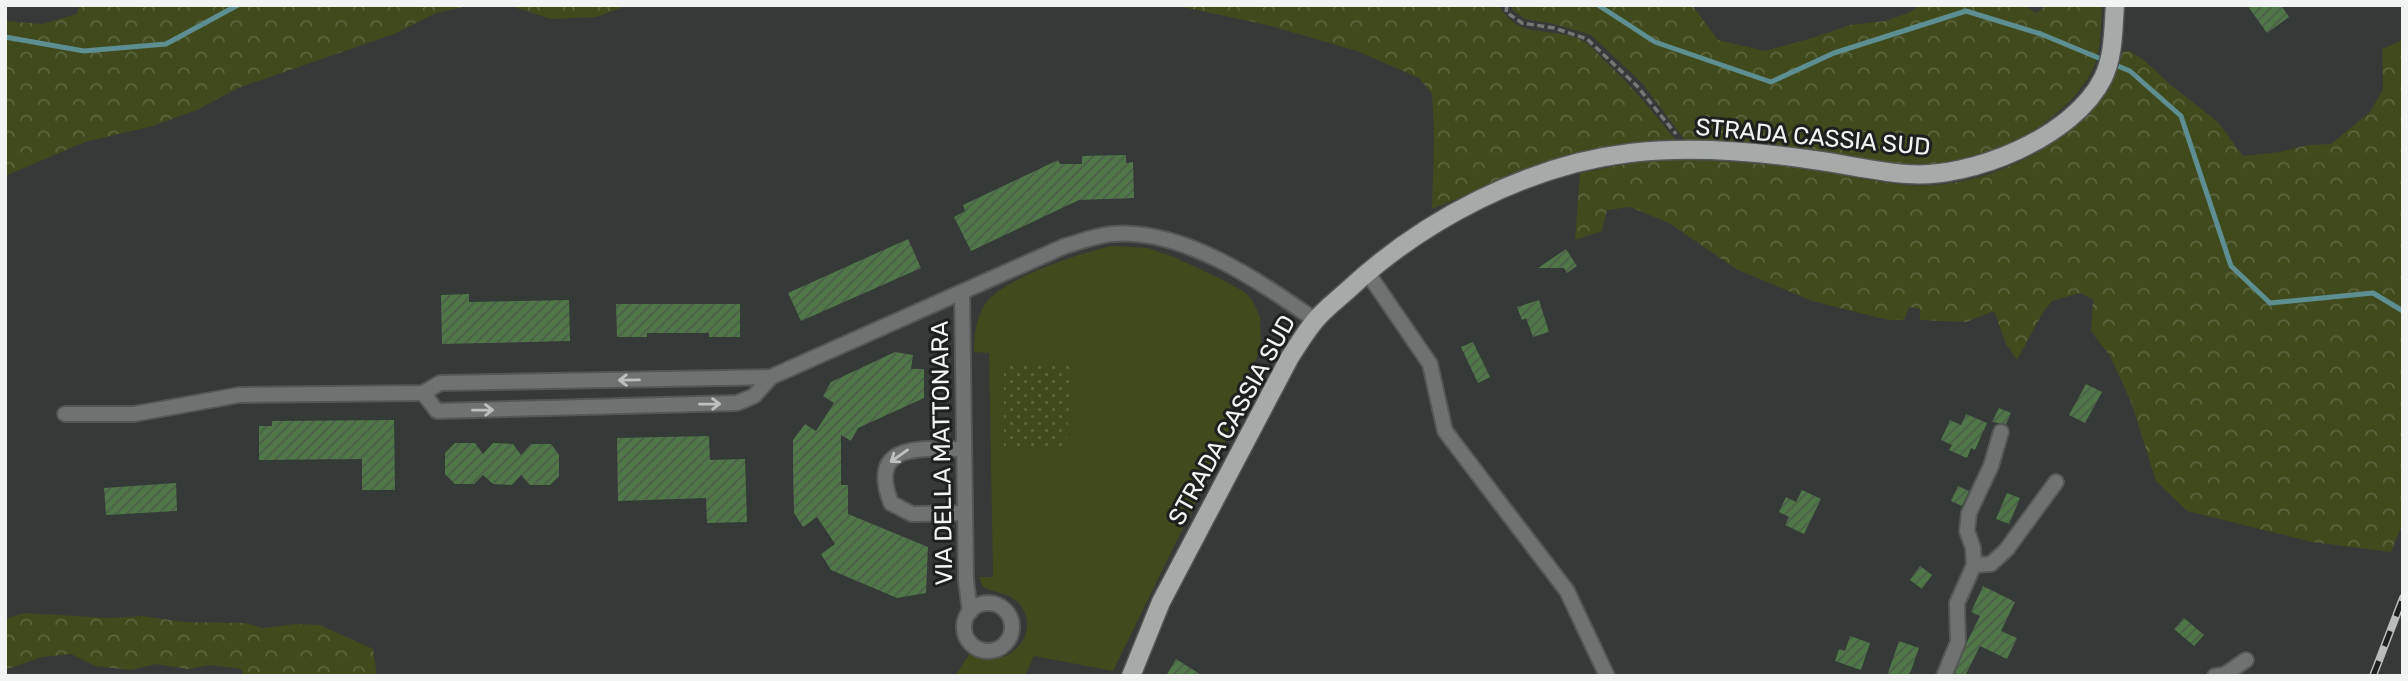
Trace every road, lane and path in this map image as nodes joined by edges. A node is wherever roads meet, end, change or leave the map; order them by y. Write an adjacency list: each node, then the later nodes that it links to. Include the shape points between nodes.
1 (1507, 5): 3 (path, via 1506,12 1522,23 1587,39 1637,86)
2 (2115, 5): 3 (main road, STRADA CASSIA SUD, via 2112,48 2102,80 2084,103 2040,138 1981,165 1909,175 1811,159)
3 (1688, 149): 4 (main road, STRADA CASSIA SUD, via 1628,154 1527,178 1446,217)
4 (1367, 272): 6 (main road, STRADA CASSIA SUD); 18 (street, via 1430,364 1445,431 1567,591)
5 (962, 293): 6 (street, via 1065,246 1110,234 1153,235 1198,251 1270,289); 7 (street); 11 (street, VIA DELLA MATTONARA)
6 (1315, 320): 17 (main road, STRADA CASSIA SUD, via 1290,357 1161,602)
7 (771, 377): 8 (street, one-way to 8, via 440,383); 8 (street, one-way to 7, via 438,411 737,403 754,396)
8 (423, 393): 9 (street, via 239,395 134,414)
9 (65, 414)
10 (2001, 432): 14 (street, via 1969,513 1967,531)
11 (964, 449): 13 (street, VIA DELLA MATTONARA); 13 (street, one-way to 13, via 910,449 887,466 886,489 891,503 912,514)
12 (2056, 482): 14 (street, via 2007,549 1991,564)
13 (965, 513): 15 (street, VIA DELLA MATTONARA)
14 (1974, 565): 19 (street, via 1957,603 1958,642)
15 (970, 612)
16 (2246, 660): 20 (street)
17 (1131, 676)
18 (1607, 676)
19 (1944, 676)
20 (2215, 676)

